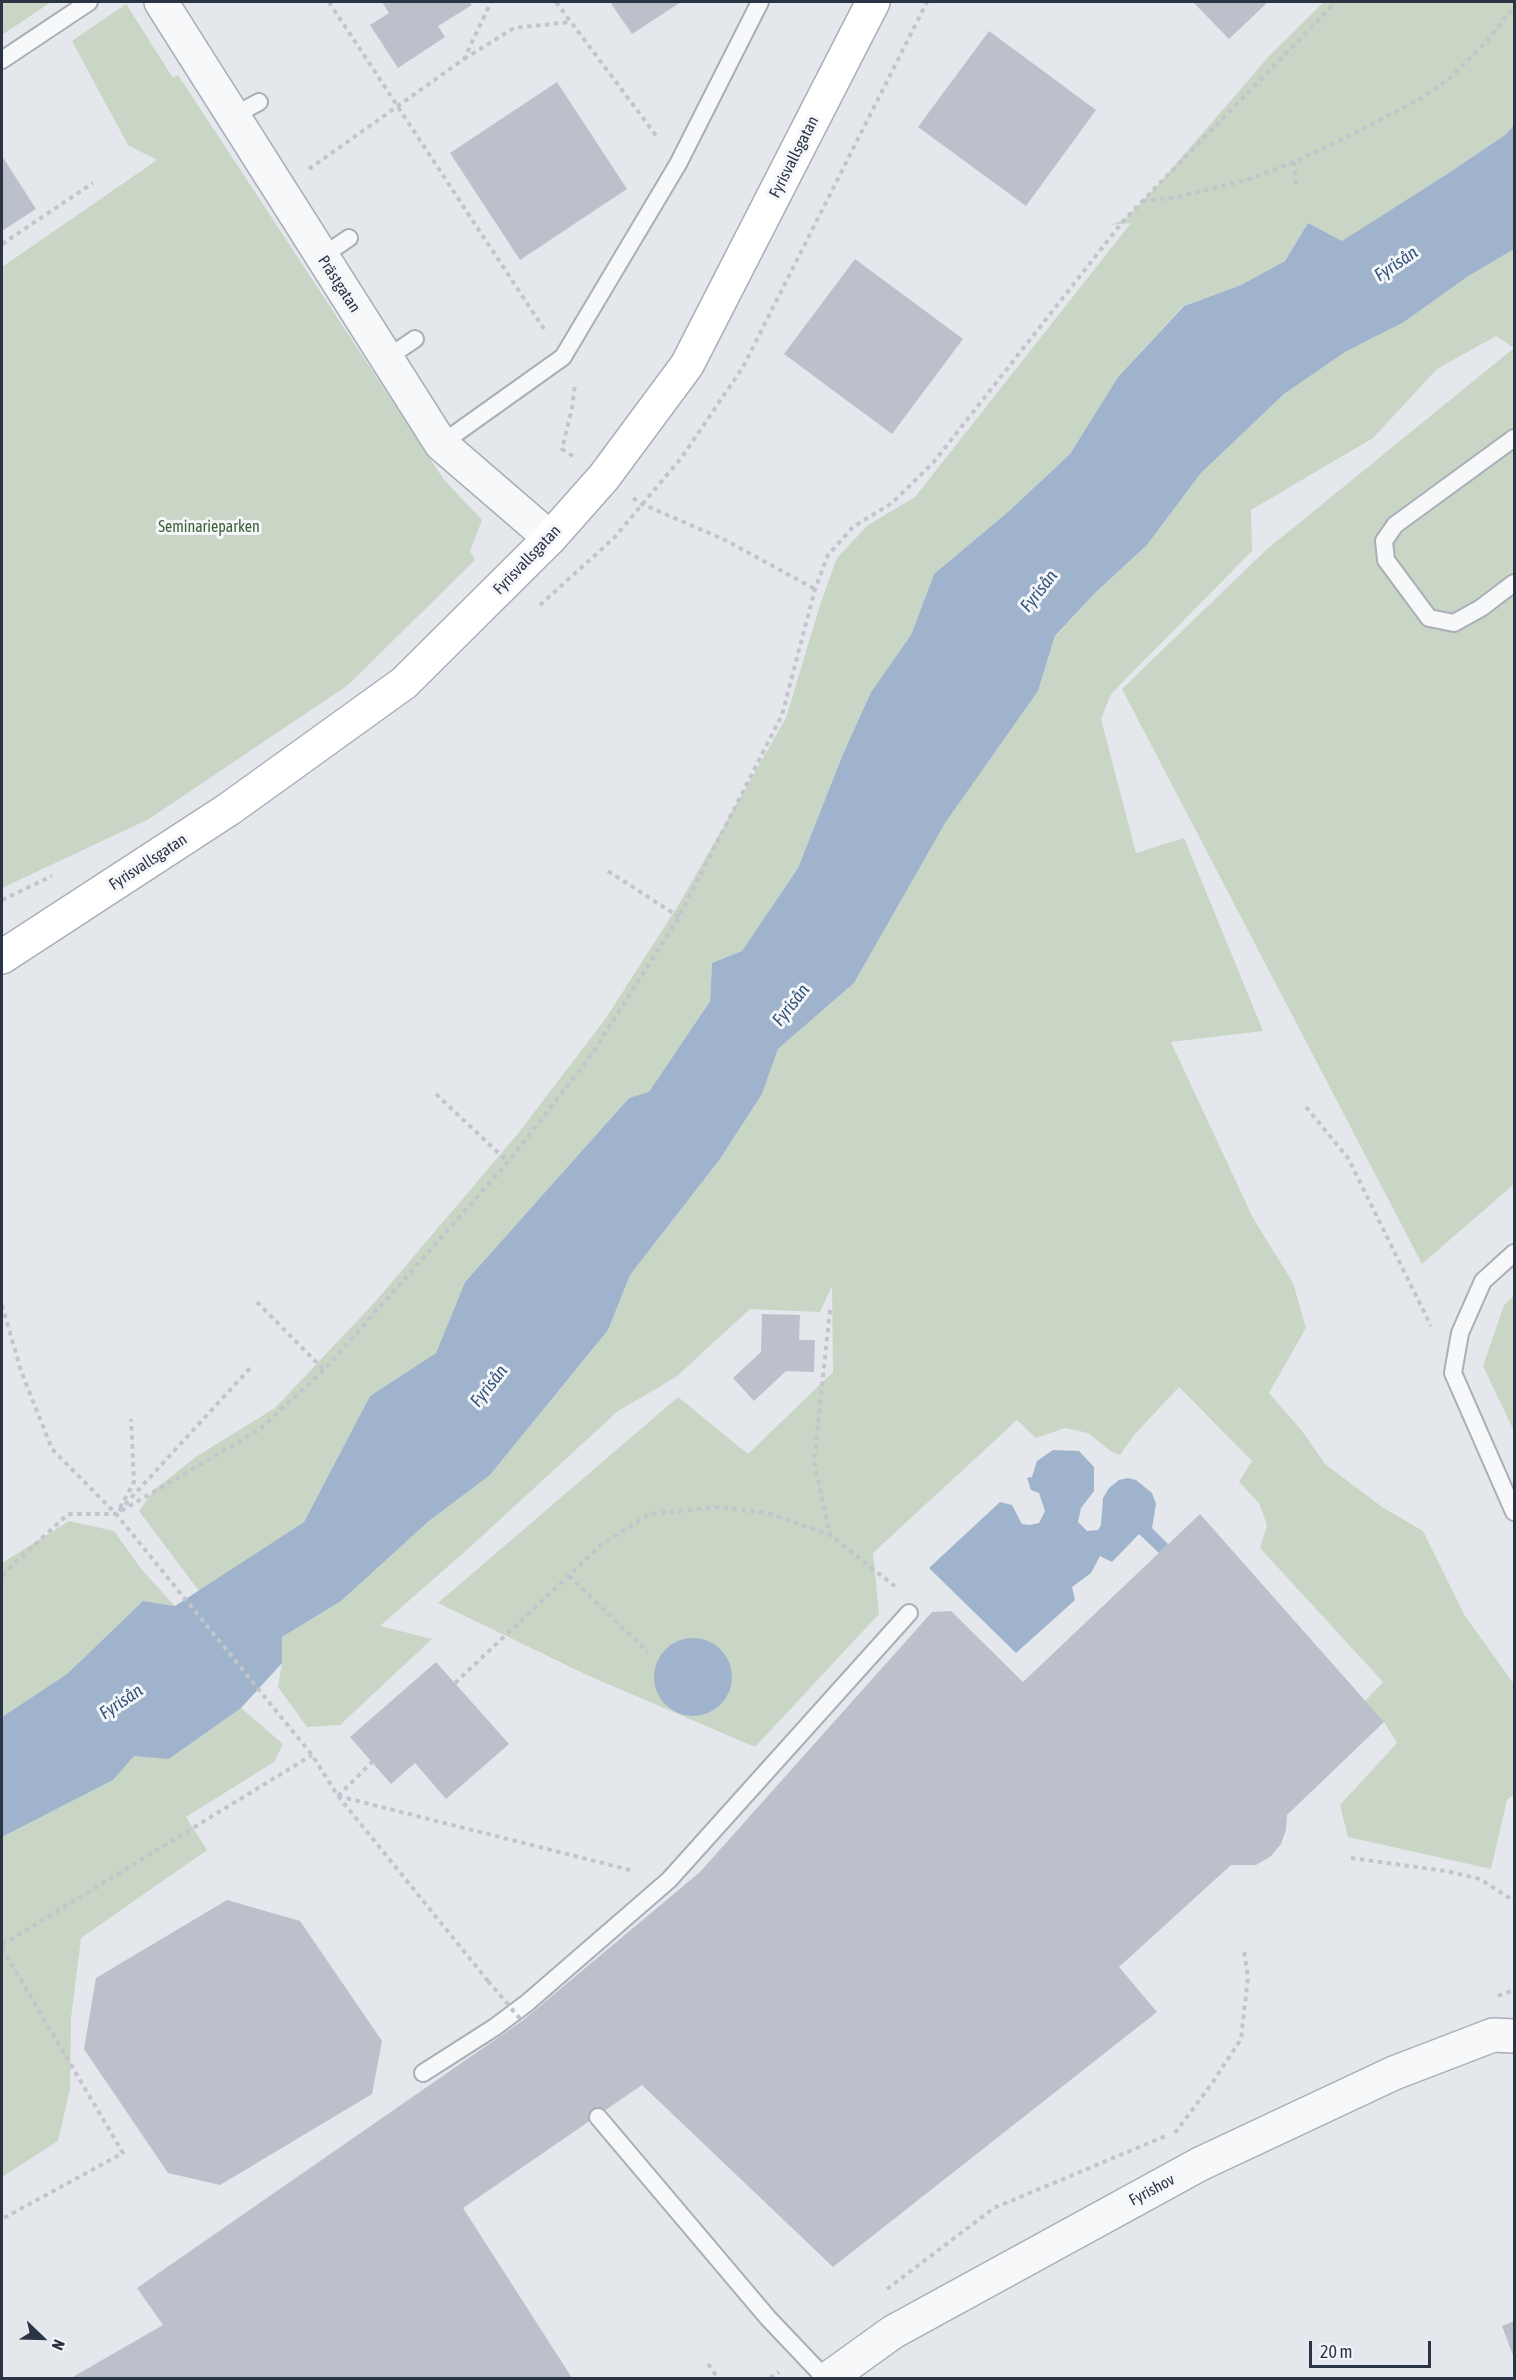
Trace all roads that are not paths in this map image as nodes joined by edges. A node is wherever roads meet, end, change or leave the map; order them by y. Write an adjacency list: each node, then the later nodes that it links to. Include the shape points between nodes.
1 (89, 2): 5 (lane)
2 (760, 2): 11 (lane, via 678,164 563,357)
3 (873, 2): 12 (street, Fyrisvallsgatan, via 687,365 604,477)
4 (170, 5): 7 (street, Prästgatan, via 246,109 279,189)
5 (2, 60)
6 (349, 238): 7 (lane)
7 (321, 257): 9 (street, Prästgatan)
8 (415, 339): 9 (lane)
9 (387, 358): 11 (street, Prästgatan)
10 (1515, 438): 13 (lane, via 1395,525 1384,541 1386,560 1429,618 1454,623)
11 (441, 444): 12 (street, Prästgatan)
12 (550, 538): 14 (street, Fyrisvallsgatan, via 404,683 229,809)
13 (1515, 583)
14 (2, 957)
15 (1515, 1253): 16 (lane, via 1482,1281 1461,1333 1453,1373)
16 (1515, 1512)
17 (909, 1613): 19 (lane, via 669,1880 527,2003)
18 (1507, 2032): 21 (street, Fyrishov, via 1394,2073 1200,2164 893,2332)
19 (423, 2073)
20 (598, 2117): 21 (lane, via 768,2318)
21 (827, 2379)

